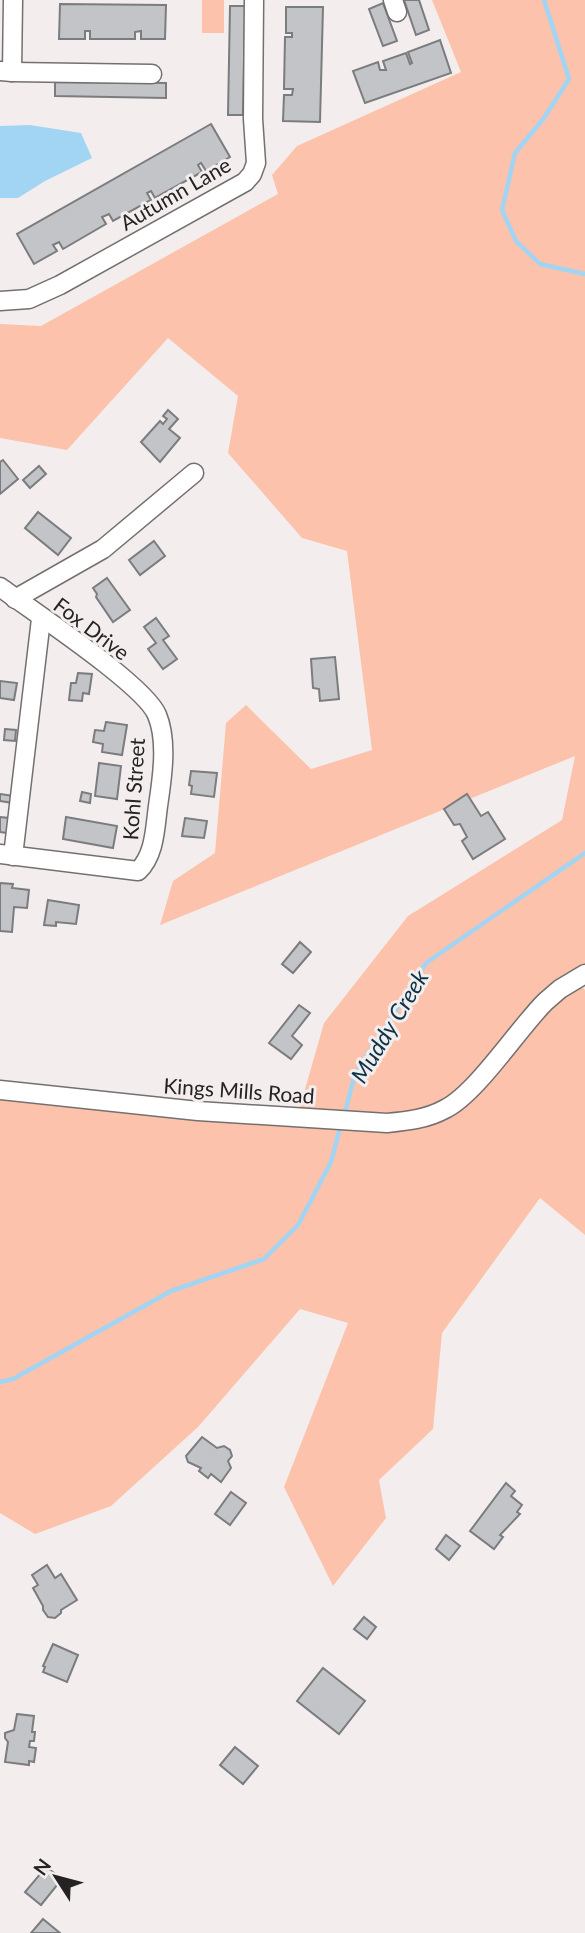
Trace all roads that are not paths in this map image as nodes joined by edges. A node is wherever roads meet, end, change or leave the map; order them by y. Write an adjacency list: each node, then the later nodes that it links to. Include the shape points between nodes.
1 (13, 0): 3 (street)
2 (254, 0): 5 (street, Autumn Lane, via 256,163 252,174 60,285 29,299)
3 (6, 72): 4 (street)
4 (152, 74)
5 (0, 302)
6 (194, 472): 8 (street, via 103,549)
7 (0, 587): 8 (street, Fox Drive)
8 (15, 599): 9 (street, Fox Drive)
9 (41, 619): 10 (street, Fox Drive, via 103,663); 11 (street)
10 (153, 707): 11 (street, Kohl Street, via 162,745 159,802 151,852 144,865 138,871)
11 (6, 855)
12 (585, 974): 13 (street, Kings Mills Road, via 545,1002 457,1101 410,1121 198,1111)
13 (0, 1090)

